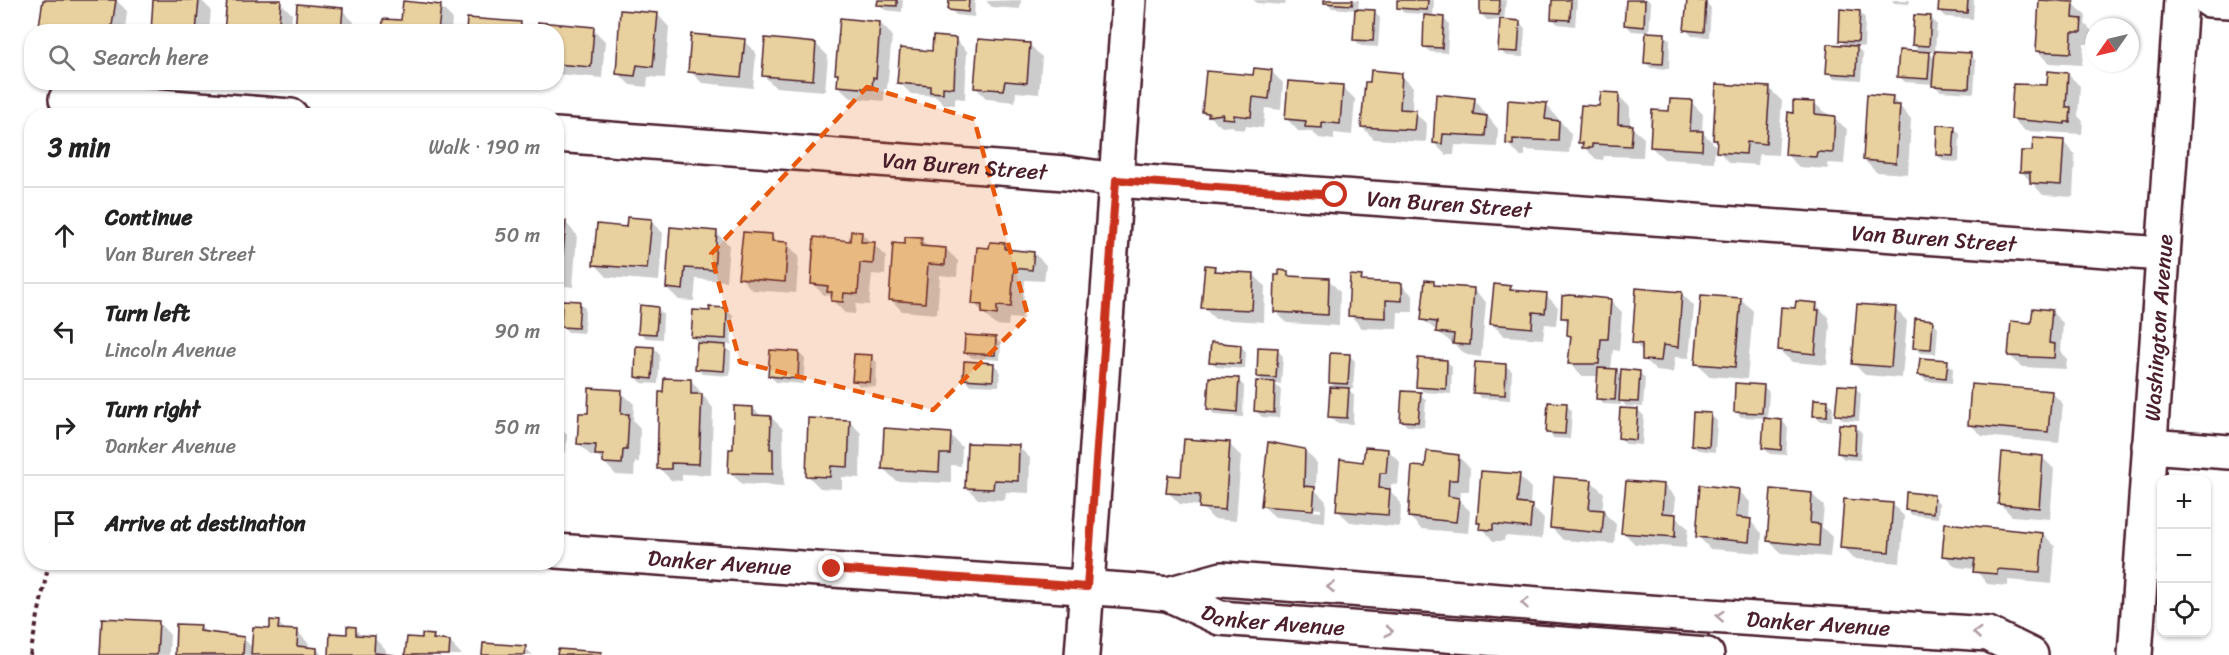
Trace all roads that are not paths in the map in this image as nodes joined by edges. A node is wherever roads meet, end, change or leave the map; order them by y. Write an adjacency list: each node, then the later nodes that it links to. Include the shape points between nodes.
1 (1129, 0): 8 (street)
2 (2181, 0): 9 (street, Washington Avenue)
3 (2209, 0): 4 (street)
4 (2229, 2)
5 (66, 99): 6 (street)
6 (185, 108)
7 (564, 136): 8 (street, Van Buren Street)
8 (1116, 180): 9 (street, Van Buren Street); 13 (street)
9 (2163, 254): 10 (street, Washington Avenue)
10 (2149, 446): 11 (street); 20 (street, Washington Avenue)
11 (2229, 452)
12 (564, 552): 13 (street, Danker Avenue)
13 (1087, 587): 14 (street, Danker Avenue); 17 (street)
14 (1168, 594): 15 (street, Danker Avenue, one-way to 14, via 1222,579); 16 (street, Danker Avenue, one-way to 16, via 1220,618)
15 (1602, 609): 16 (street); 19 (street, Danker Avenue, one-way to 15, via 1988,634)
16 (1599, 648): 18 (street, Danker Avenue)
17 (1082, 655)
18 (1707, 655)
19 (2031, 655)
20 (2135, 655)

